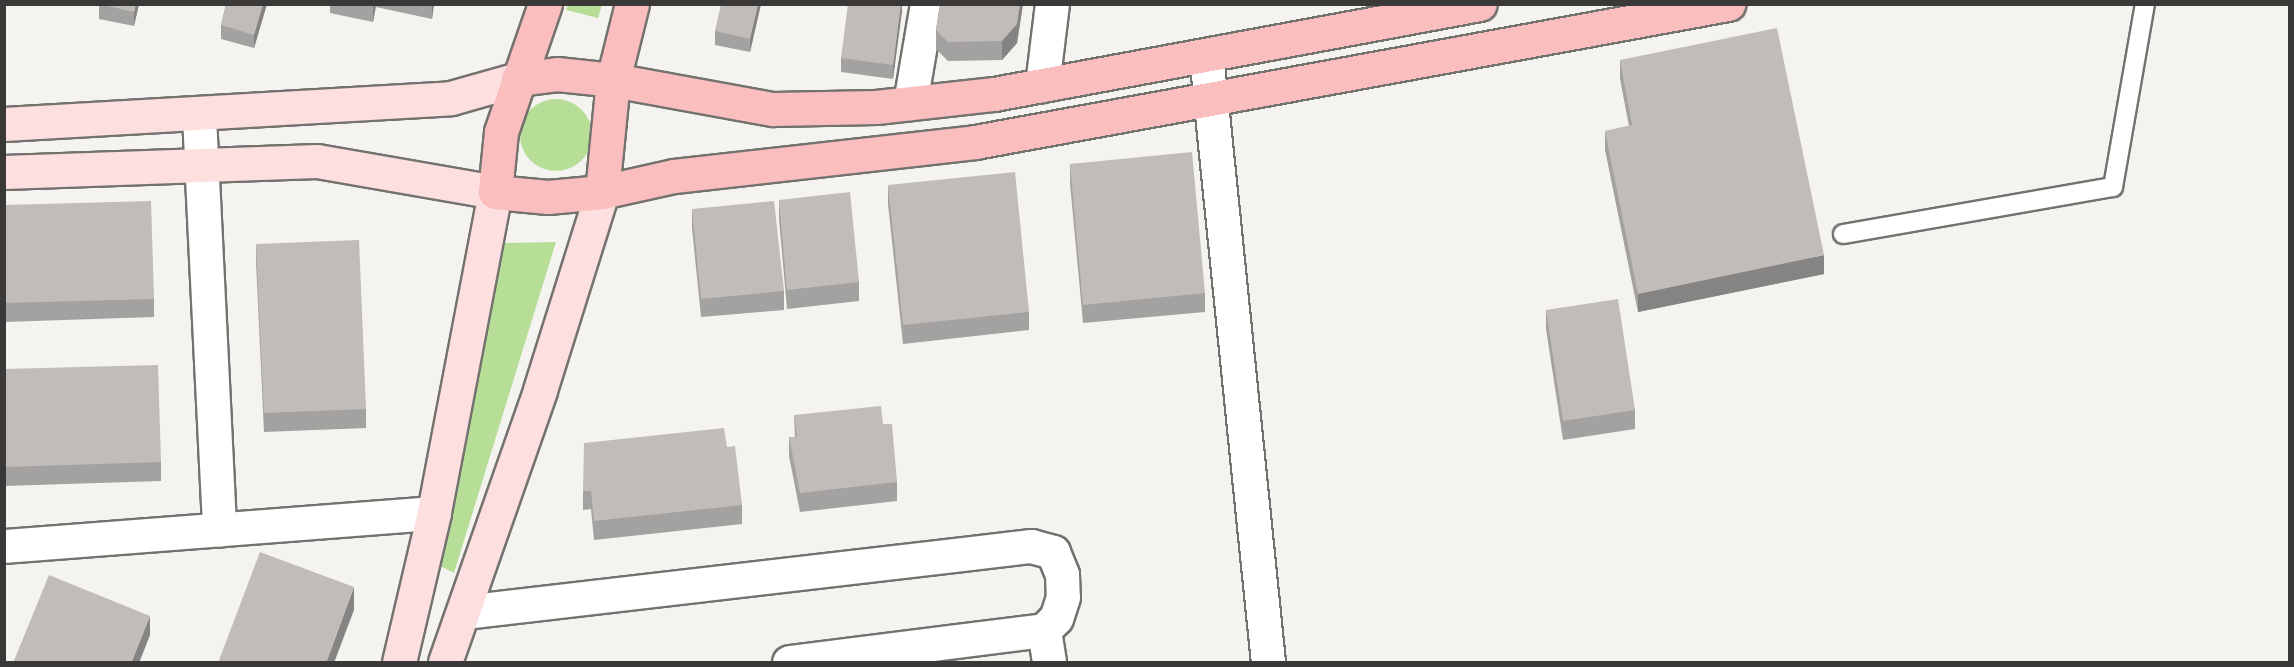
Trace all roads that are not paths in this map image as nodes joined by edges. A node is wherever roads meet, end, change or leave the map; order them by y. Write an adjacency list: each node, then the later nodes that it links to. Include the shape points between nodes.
1 (545, 4): 9 (main road)
2 (632, 4): 10 (main road)
3 (927, 4): 13 (street)
4 (1052, 4): 11 (street)
5 (1480, 4): 8 (main road)
6 (1728, 4): 12 (main road)
7 (2145, 4): 20 (lane, via 2113,187)
8 (1206, 55): 11 (main road); 12 (street)
9 (518, 79): 10 (main road, via 556,74); 14 (main road, via 452,98); 18 (main road, via 501,132)
10 (613, 80): 13 (main road, via 773,109); 19 (main road)
11 (1042, 85): 13 (main road)
12 (1210, 101): 19 (main road, via 975,142 674,176); 30 (street)
13 (910, 103)
14 (199, 116): 15 (main road); 16 (street)
15 (4, 124)
16 (201, 166): 17 (main road); 18 (main road, via 317,161); 22 (street)
17 (4, 172)
18 (495, 192): 19 (main road, via 548,197); 21 (main road)
19 (602, 192): 24 (main road)
20 (1843, 234)
21 (434, 513): 22 (street); 26 (main road)
22 (219, 530): 23 (street)
23 (5, 548)
24 (464, 612): 25 (street, via 1031,546 1053,552 1062,574 1063,597 1056,618); 27 (main road)
25 (1044, 630): 28 (street); 29 (street)
26 (399, 663)
27 (445, 663)
28 (789, 663)
29 (1049, 663)
30 (1268, 663)

